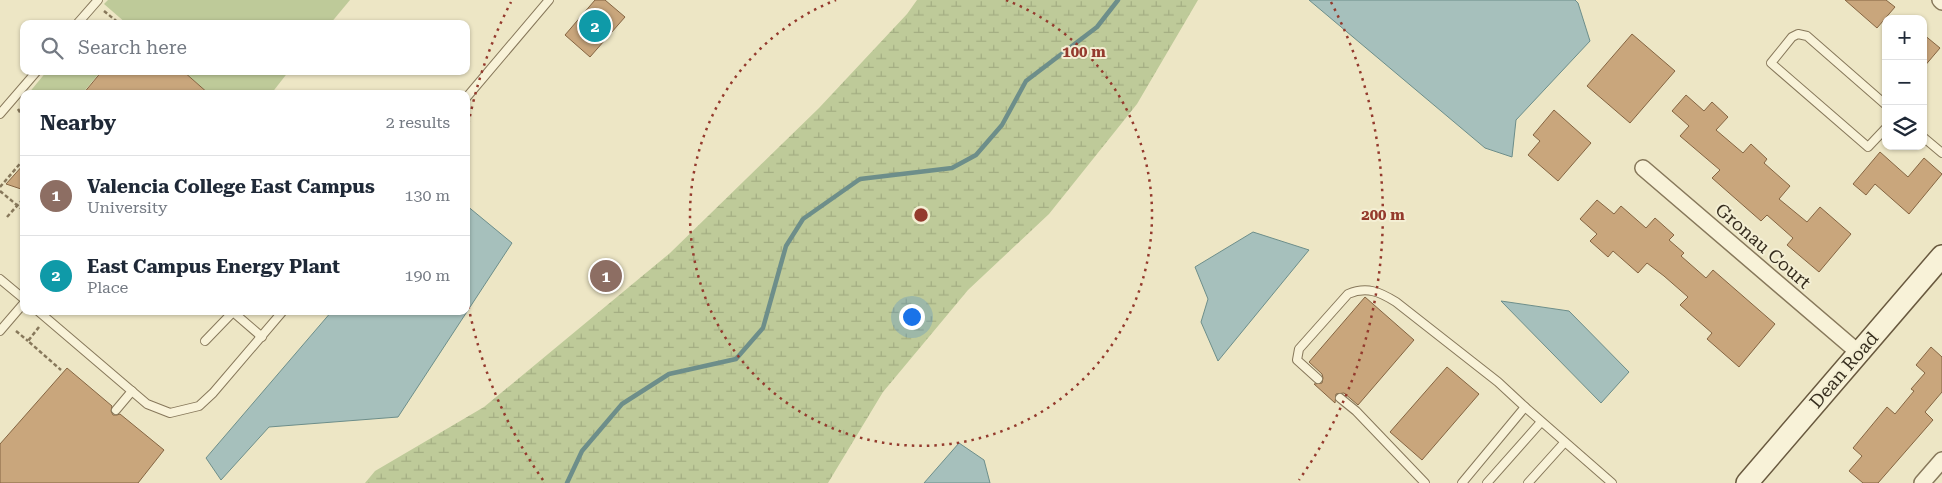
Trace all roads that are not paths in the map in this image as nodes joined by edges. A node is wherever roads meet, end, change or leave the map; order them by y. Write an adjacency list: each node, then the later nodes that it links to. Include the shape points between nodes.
1 (98, 0): 3 (lane)
2 (549, 0): 7 (lane)
3 (81, 20)
4 (34, 75): 5 (lane)
5 (21, 90)
6 (20, 91): 9 (lane)
7 (470, 93)
8 (1882, 102): 10 (lane, via 1807,36 1798,34 1792,37 1771,63 1868,147)
9 (0, 114)
10 (1882, 132)
11 (1927, 141): 12 (lane)
12 (1942, 154)
13 (1643, 168): 25 (street, Gronau Court)
14 (1942, 256): 25 (main road, Dean Road)
15 (0, 279): 16 (lane)
16 (20, 297)
17 (20, 306): 22 (lane)
18 (42, 315): 27 (lane)
19 (230, 315): 24 (lane)
20 (236, 315): 23 (lane)
21 (281, 315): 23 (lane)
22 (0, 331)
23 (262, 337): 27 (lane, via 199,406 170,413 147,404)
24 (205, 342)
25 (1859, 353): 39 (main road, Dean Road)
26 (1318, 379): 29 (lane, via 1297,360 1299,349 1348,294 1371,290 1396,302)
27 (132, 391): 30 (lane)
28 (1340, 398): 34 (lane)
29 (1525, 407): 31 (lane); 35 (lane)
30 (116, 410)
31 (1541, 422): 32 (lane); 36 (lane)
32 (1564, 442): 37 (lane); 38 (lane)
33 (1942, 460): 40 (street)
34 (1426, 483)
35 (1462, 483)
36 (1487, 483)
37 (1528, 483)
38 (1612, 483)
39 (1747, 483)
40 (1922, 483)

